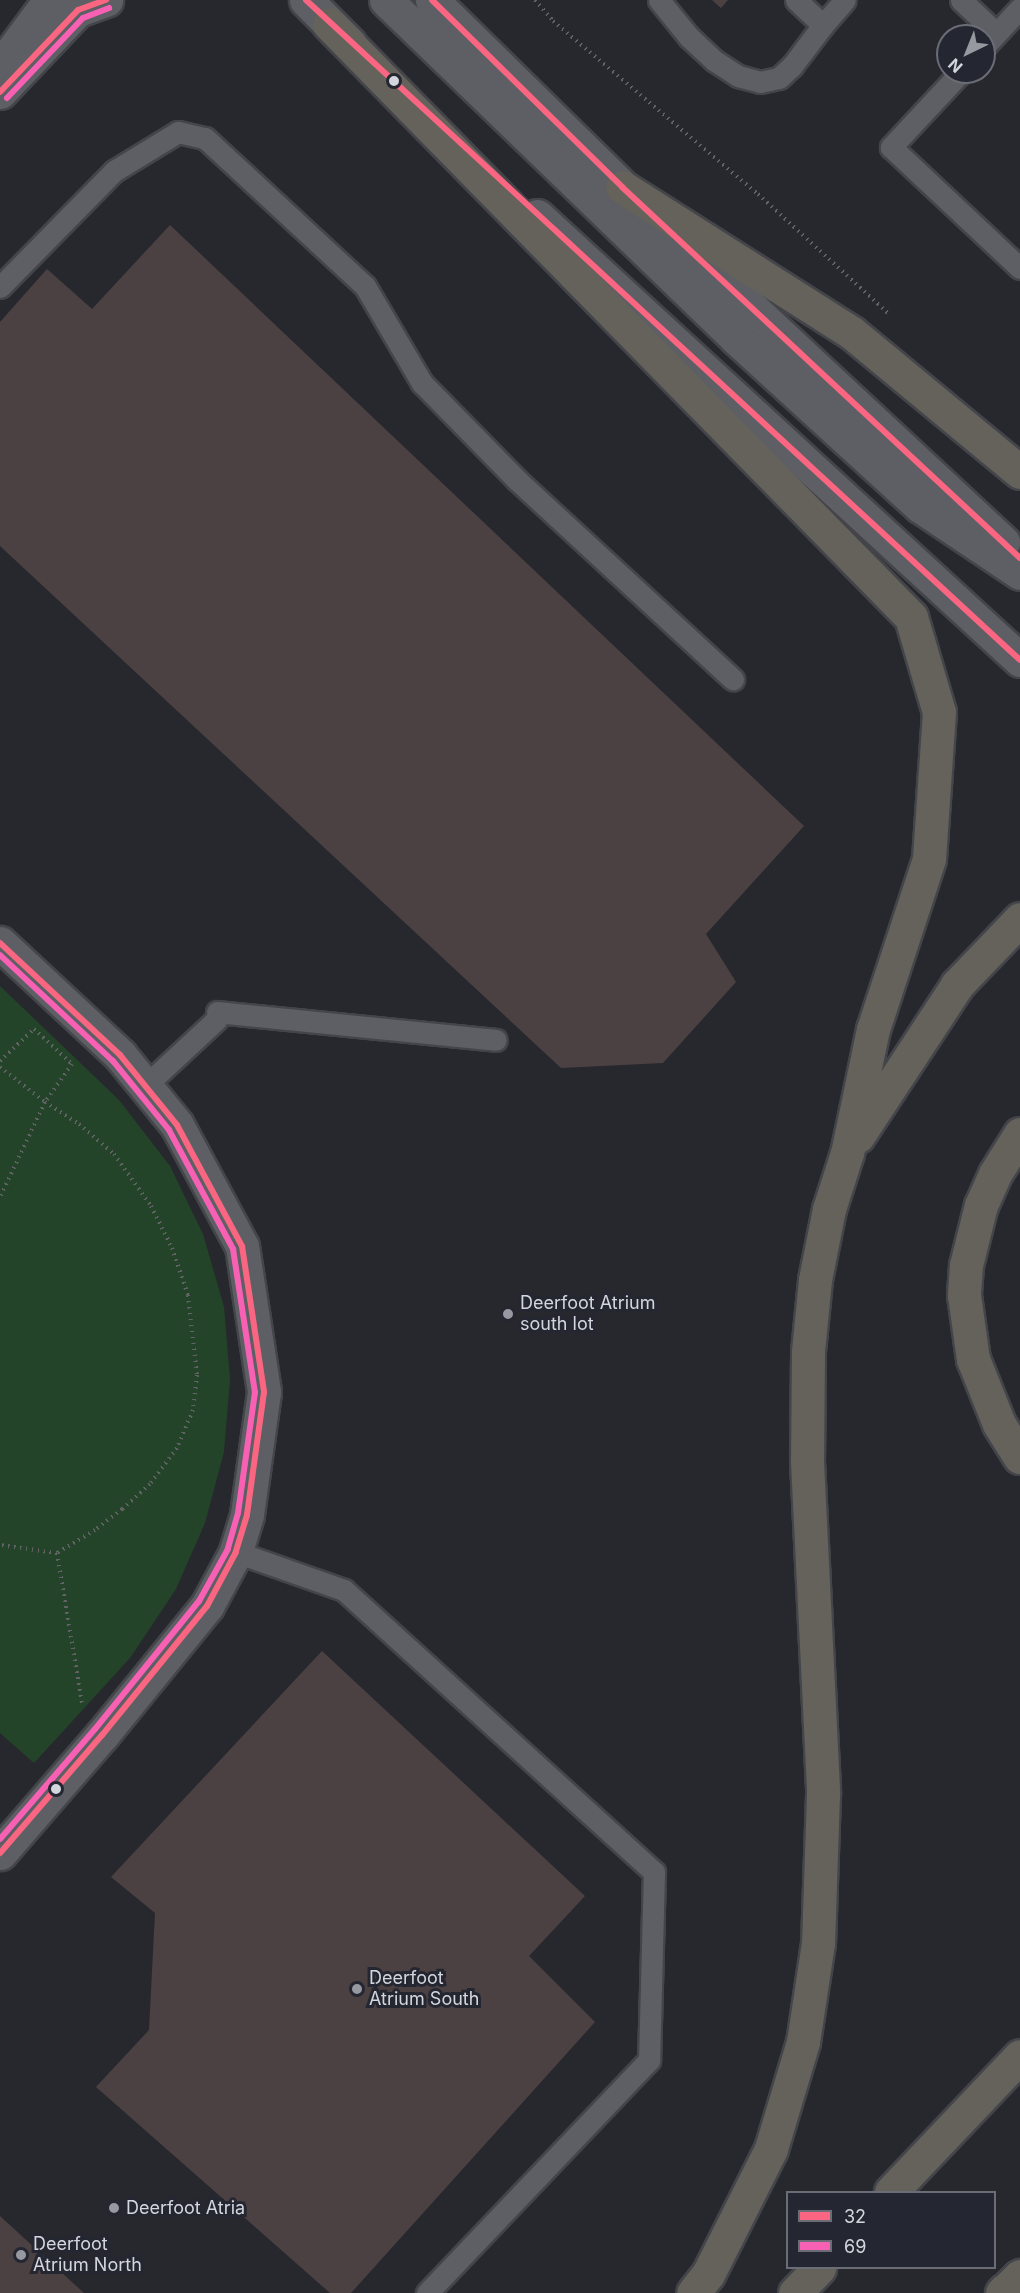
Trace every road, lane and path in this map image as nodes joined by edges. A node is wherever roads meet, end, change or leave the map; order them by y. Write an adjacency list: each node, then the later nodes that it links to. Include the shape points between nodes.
1 (306, 0): 12 (street)
2 (386, 0): 26 (street, via 737,339 920,506)
3 (432, 0): 16 (street)
4 (447, 0): 16 (street)
5 (535, 0): 23 (path, via 553,21 758,194)
6 (659, 0): 13 (lane, via 715,61 738,76 760,82 778,78 792,66)
7 (796, 0): 13 (lane)
8 (845, 0): 13 (lane)
9 (961, 0): 14 (lane)
10 (80, 3): 17 (street); 19 (street)
11 (1020, 8): 15 (lane)
12 (328, 24): 27 (street); 37 (highway, via 911,617 939,712 929,859 873,1029)
13 (822, 24)
14 (978, 24)
15 (996, 34)
16 (475, 44): 20 (street)
17 (0, 67)
18 (949, 84): 21 (lane, via 891,147)
19 (0, 92)
20 (622, 187): 24 (highway, via 852,333); 25 (street)
21 (1020, 268)
22 (0, 287): 28 (lane, via 114,171 178,132 205,138 365,286 422,383 517,480)
23 (897, 321)
24 (1020, 472)
25 (1020, 558)
26 (1020, 573)
27 (1020, 660)
28 (733, 679)
29 (1020, 919): 37 (highway, via 957,985)
30 (0, 943): 34 (street, via 120,1056)
31 (496, 1040): 34 (lane, via 217,1016)
32 (0, 1061): 35 (path, via 34,1029 54,1046 72,1064)
33 (0, 1067): 35 (path)
34 (145, 1086): 41 (street, via 177,1125 242,1246 264,1392 247,1515)
35 (45, 1102): 38 (path); 42 (path, via 114,1154 152,1206 188,1295 197,1375 193,1410 177,1448 150,1484 95,1530)
36 (1020, 1134): 39 (highway, via 981,1205 966,1265 964,1295 973,1359 999,1424)
37 (847, 1153): 50 (highway, via 815,1280 808,1352 807,1461 823,1794 818,1942 803,2042 771,2149 708,2274)
38 (0, 1197)
39 (1020, 1457)
40 (0, 1545): 42 (path)
41 (236, 1552): 43 (street, via 207,1606); 49 (lane, via 344,1590 654,1872 650,2060)
42 (57, 1553): 43 (path, via 85,1719)
43 (102, 1735): 44 (street)
44 (0, 1853)
45 (1020, 2056): 46 (highway)
46 (893, 2191)
47 (818, 2269): 51 (highway)
48 (1020, 2276): 52 (highway)
49 (427, 2293)
50 (693, 2293)
51 (795, 2293)
52 (1002, 2293)

